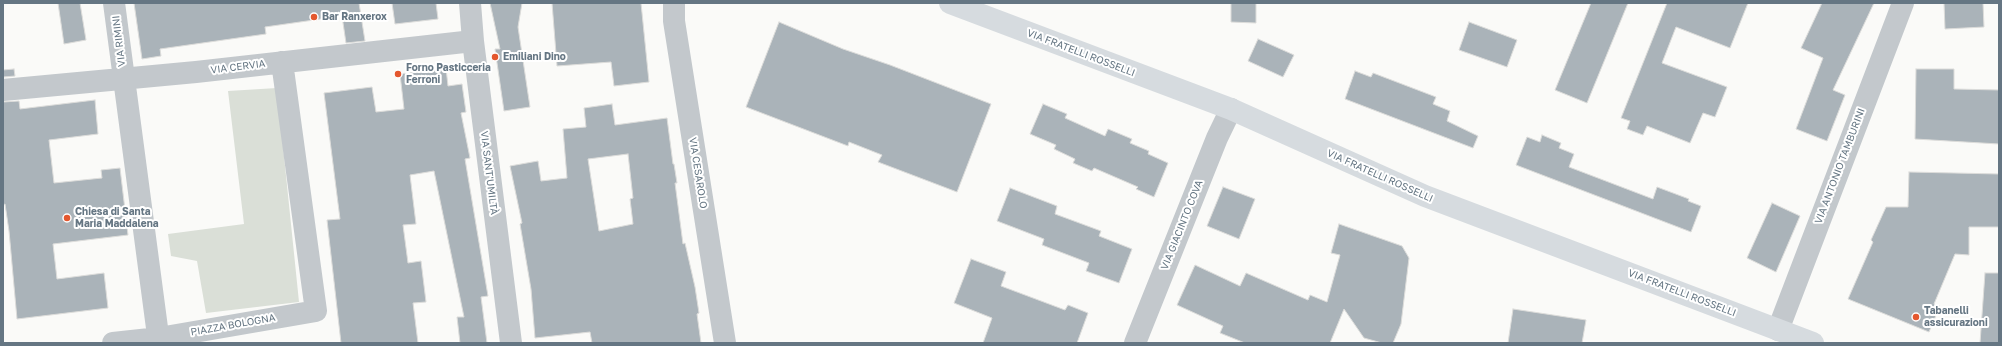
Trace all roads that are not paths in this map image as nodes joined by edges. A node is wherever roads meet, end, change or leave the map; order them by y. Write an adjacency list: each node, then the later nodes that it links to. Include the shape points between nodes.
1 (114, 3): 8 (street, VIA RIMINI)
2 (470, 3): 6 (street, VIA SANT'UMILTÀ)
3 (674, 3): 15 (street, VIA CESAROLO, via 674,21)
4 (950, 3): 10 (main road, VIA FRATELLI ROSSELLI)
5 (1903, 3): 11 (street, VIA ANTONIO TAMBURINI)
6 (473, 41): 7 (street, VIA CERVIA); 14 (street, VIA SANT'UMILTÀ)
7 (282, 62): 8 (street, VIA CERVIA); 12 (street, PIAZZA BOLOGNA, via 316,311)
8 (124, 79): 9 (street, VIA CERVIA); 12 (street)
9 (3, 90)
10 (1232, 109): 11 (main road, VIA FRATELLI ROSSELLI, via 1425,196); 16 (street, VIA GIACINTO COVA, via 1217,138)
11 (1778, 330): 17 (main road, VIA FRATELLI ROSSELLI)
12 (159, 340): 13 (street)
13 (113, 343)
14 (511, 343)
15 (725, 343)
16 (1135, 343)
17 (1813, 343)

